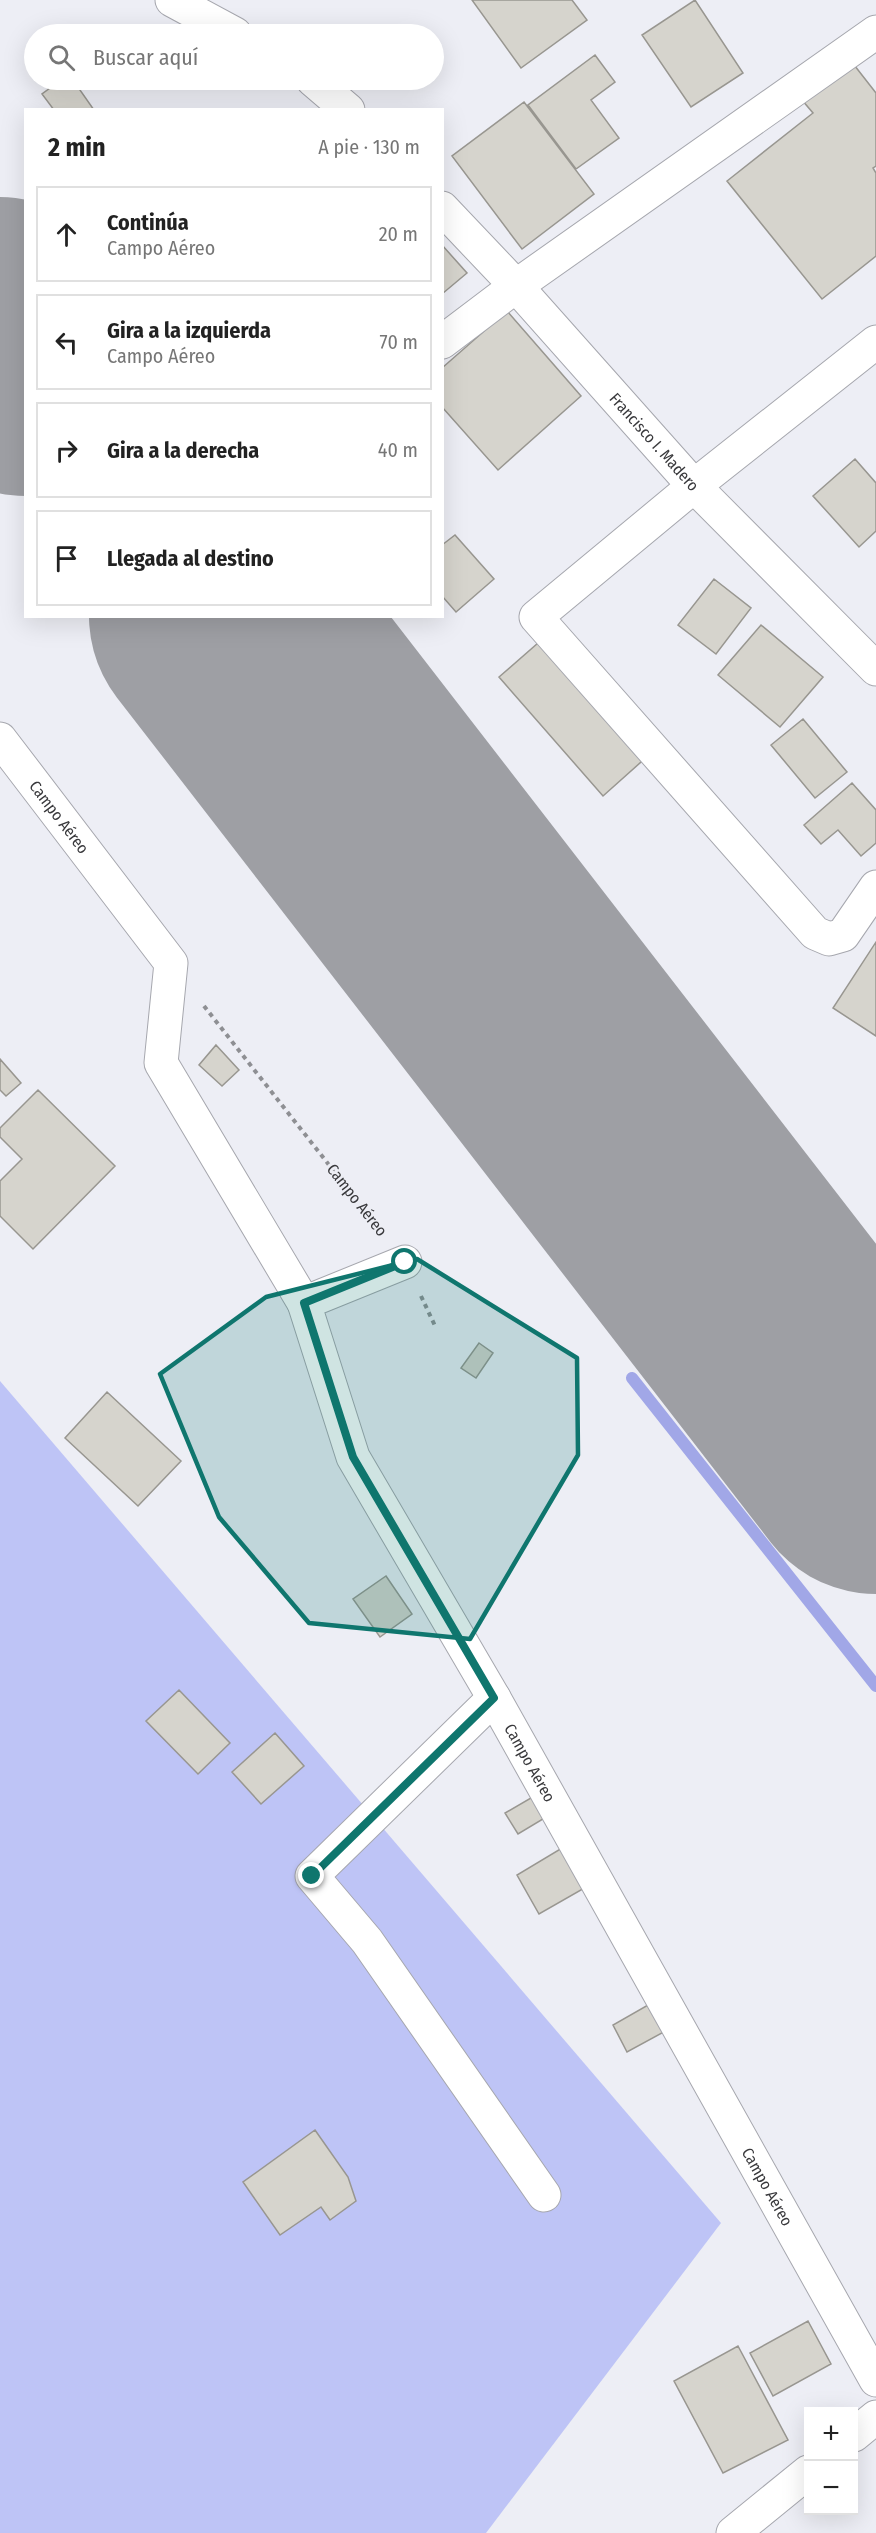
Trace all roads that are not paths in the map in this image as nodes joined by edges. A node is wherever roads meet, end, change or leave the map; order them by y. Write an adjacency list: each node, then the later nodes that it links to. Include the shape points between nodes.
1 (172, 0): 2 (street)
2 (216, 24)
3 (876, 32): 7 (street)
4 (325, 90): 5 (street)
5 (346, 108)
6 (444, 210): 7 (street, Francisco I. Madero)
7 (516, 286): 8 (street); 10 (street, Francisco I. Madero)
8 (444, 340)
9 (876, 342): 10 (street)
10 (693, 486): 11 (street, Francisco I. Madero); 13 (street, via 536,617 815,933 829,939 843,935)
11 (876, 669)
12 (0, 739): 15 (street, Campo Aéreo, via 171,963 161,1063)
13 (876, 887)
14 (405, 1262): 15 (street)
15 (304, 1303): 16 (street, Campo Aéreo, via 353,1457)
16 (494, 1698): 17 (street, via 312,1876 367,1941); 18 (street, Campo Aéreo)
17 (544, 2195)
18 (876, 2380)
19 (876, 2417): 20 (street)
20 (858, 2432)
21 (804, 2475): 22 (street)
22 (733, 2533)

